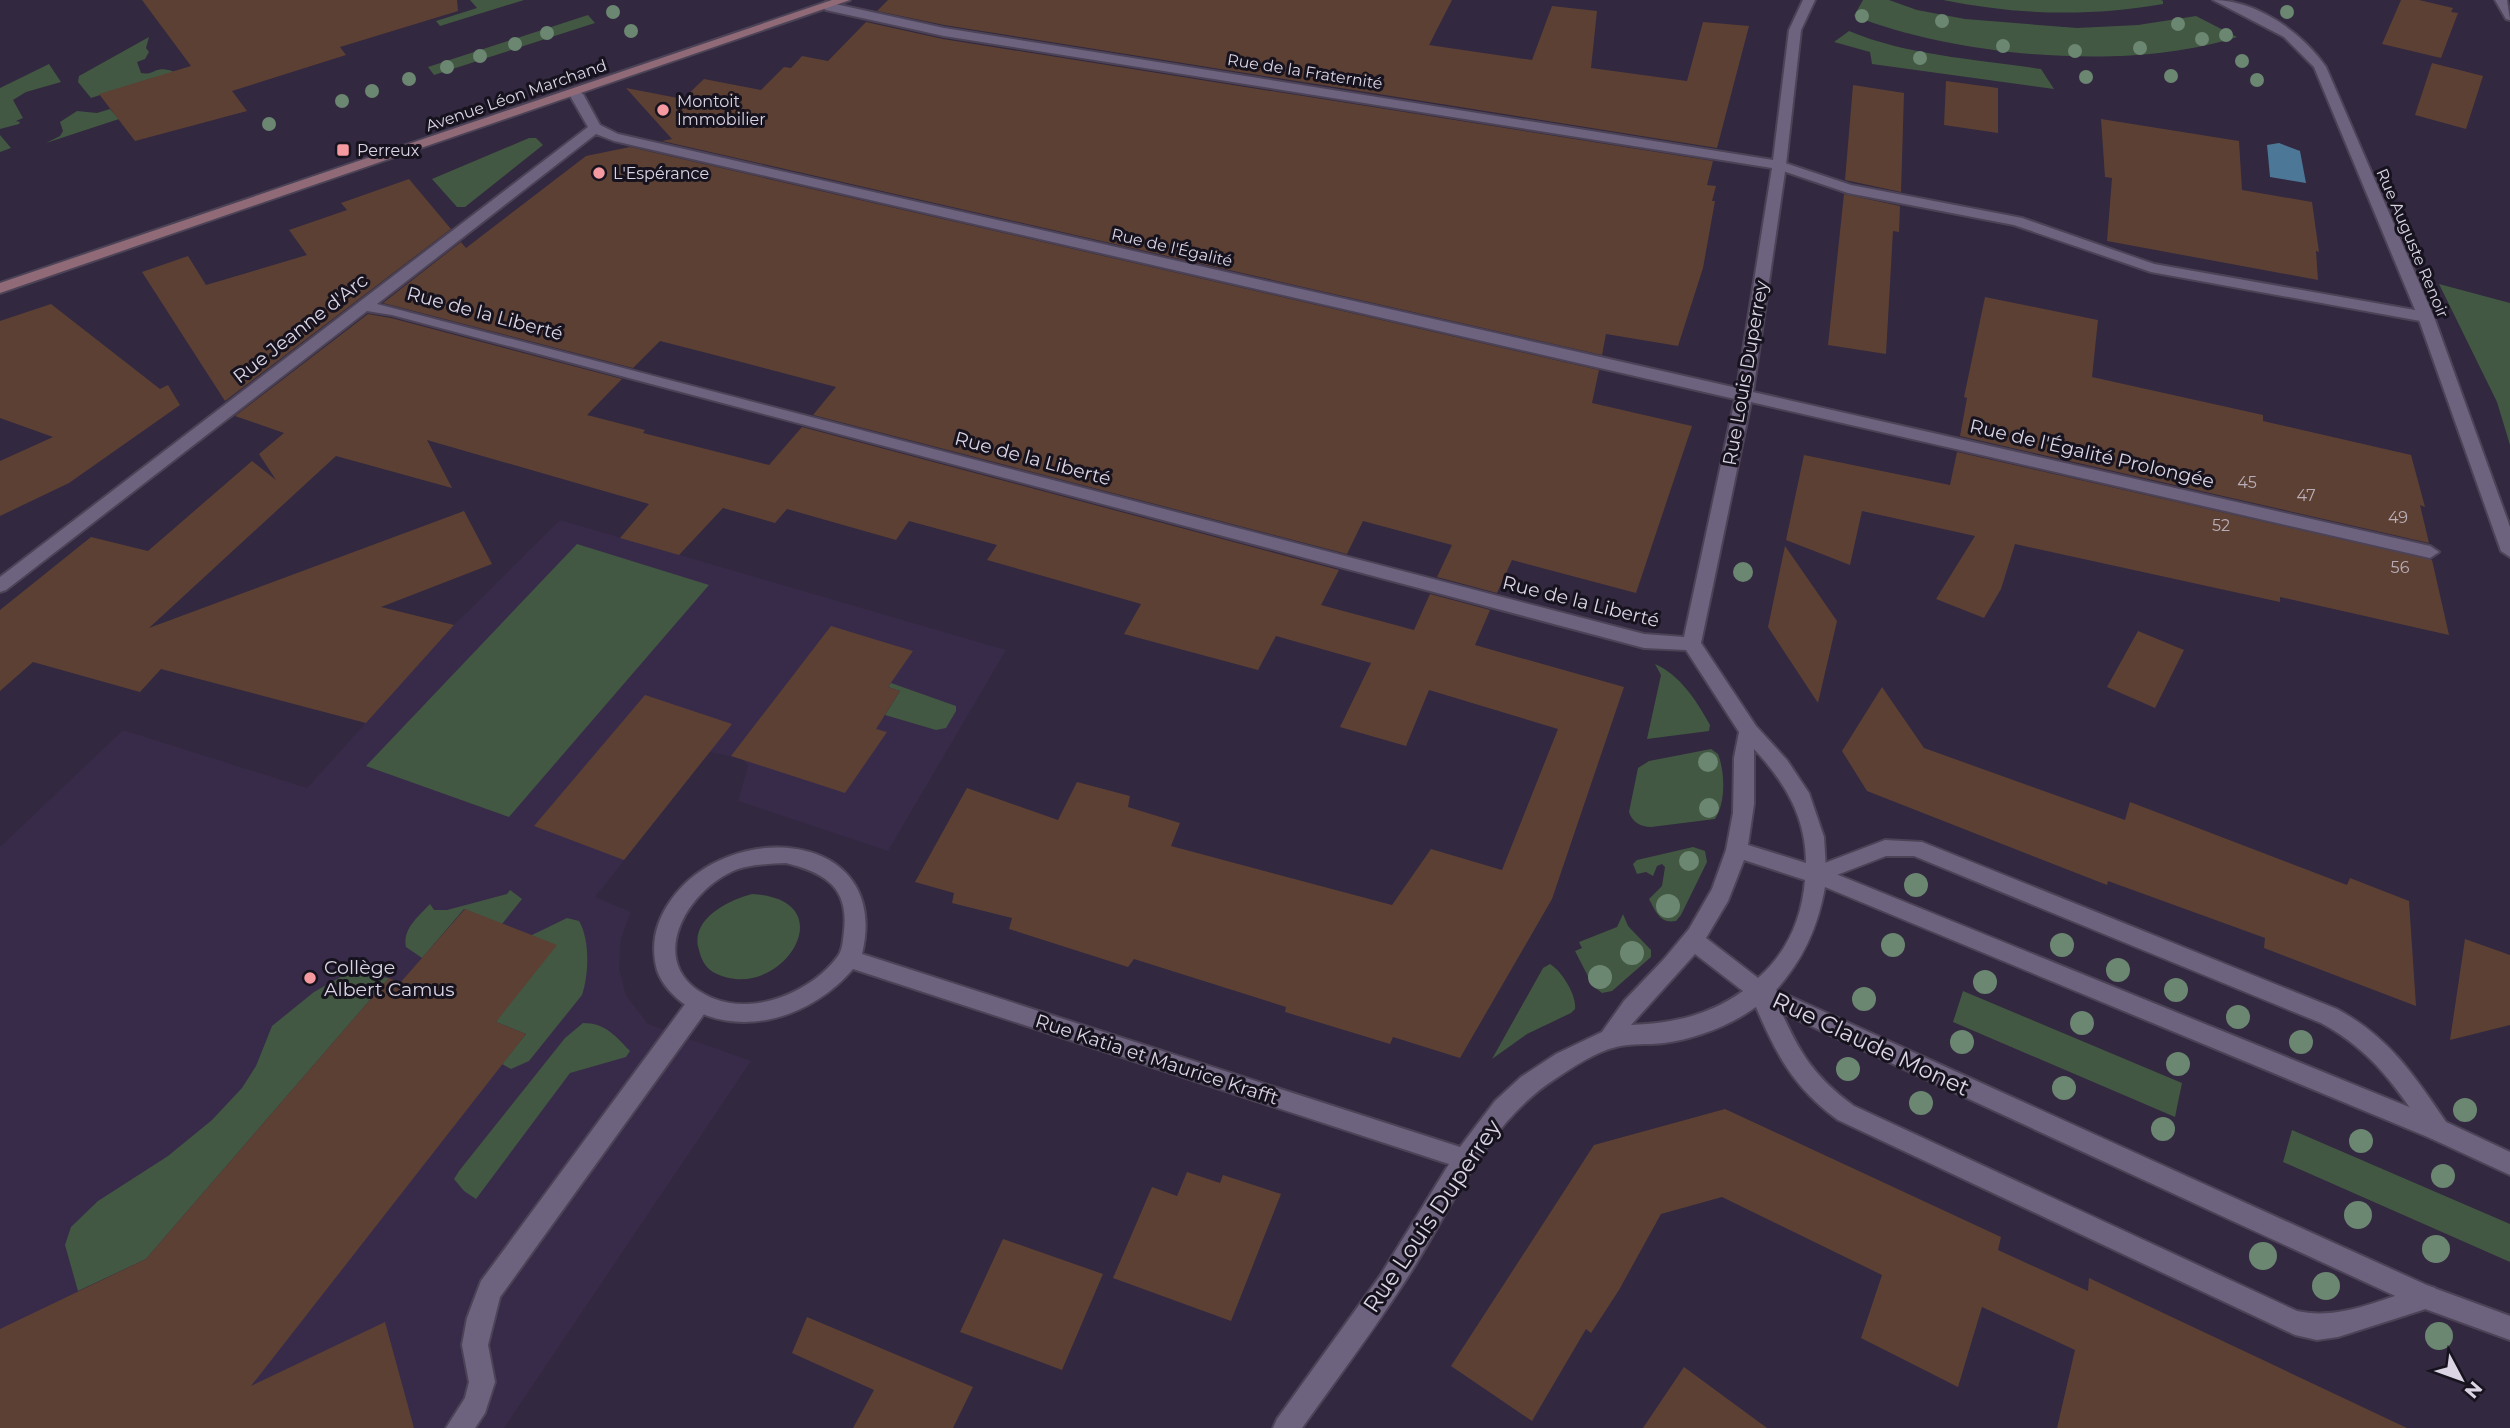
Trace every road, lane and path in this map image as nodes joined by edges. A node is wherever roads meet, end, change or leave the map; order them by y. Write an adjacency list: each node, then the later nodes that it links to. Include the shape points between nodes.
1 (844, 0): 5 (main road, Avenue Léon Marchand)
2 (1809, 0): 9 (street, Rue Louis Duperrey, via 1794,30)
3 (2219, 0): 12 (street, Rue Auguste Renoir, via 2286,31 2315,59)
4 (2501, 0): 6 (street)
5 (826, 6): 7 (main road, Avenue Léon Marchand); 9 (street, Rue de la Fraternité, via 957,34)
6 (2510, 16)
7 (576, 94): 8 (street); 10 (main road, Avenue Léon Marchand)
8 (595, 128): 11 (street, Rue Jeanne d'Arc); 13 (street, Rue de l'Égalité, via 614,137)
9 (1779, 165): 12 (street, Rue de la Fraternité, via 1848,189 2017,221 2151,268); 13 (street, Rue Louis Duperrey)
10 (0, 288)
11 (364, 306): 16 (street, Rue Jeanne d'Arc); 17 (street, Rue de la Liberté, via 1644,641)
12 (2426, 317): 14 (street, Rue Auguste Renoir)
13 (1744, 395): 15 (street, Rue de l'Égalité Prolongée); 17 (street, Rue Louis Duperrey)
14 (2510, 551)
15 (2430, 552)
16 (0, 586)
17 (1692, 644): 18 (street, Rue Louis Duperrey)
18 (1749, 730): 19 (street, Rue Louis Duperrey, via 1741,758 1744,804); 20 (street, Rue Louis Duperrey, via 1784,766 1800,792 1817,848)
19 (1737, 850): 20 (street); 21 (street, Rue Louis Duperrey, via 1718,900)
20 (1816, 875): 23 (street, Rue Louis Duperrey, via 1812,911 1800,939); 26 (street); 26 (street, via 1873,851 1915,848 2291,1000 2329,1016 2367,1040 2401,1074)
21 (1693, 940): 23 (street); 25 (street, Rue Louis Duperrey, via 1625,1012)
22 (849, 959): 24 (street, via 811,993 782,1007 749,1014 718,1011); 24 (street, via 858,921 853,895 838,875 815,860 755,856 724,866 697,884 676,907 665,932 663,958 673,982); 27 (street, Rue Katia et Maurice Krafft)
23 (1761, 993): 25 (street, Rue Louis Duperrey, via 1696,1026); 29 (street, Rue Claude Monet); 29 (street, Rue Claude Monet, via 1803,1079 1846,1113 2295,1323 2317,1328 2338,1325)
24 (699, 1003): 31 (street, via 490,1290 475,1345 482,1382 476,1404)
25 (1610, 1038): 27 (street, Rue Louis Duperrey, via 1524,1088)
26 (2438, 1130): 28 (street)
27 (1465, 1159): 32 (street, Rue Louis Duperrey, via 1402,1264)
28 (2510, 1164)
29 (2426, 1297): 30 (street, Rue Claude Monet)
30 (2510, 1328)
31 (459, 1428)
32 (1286, 1428)

